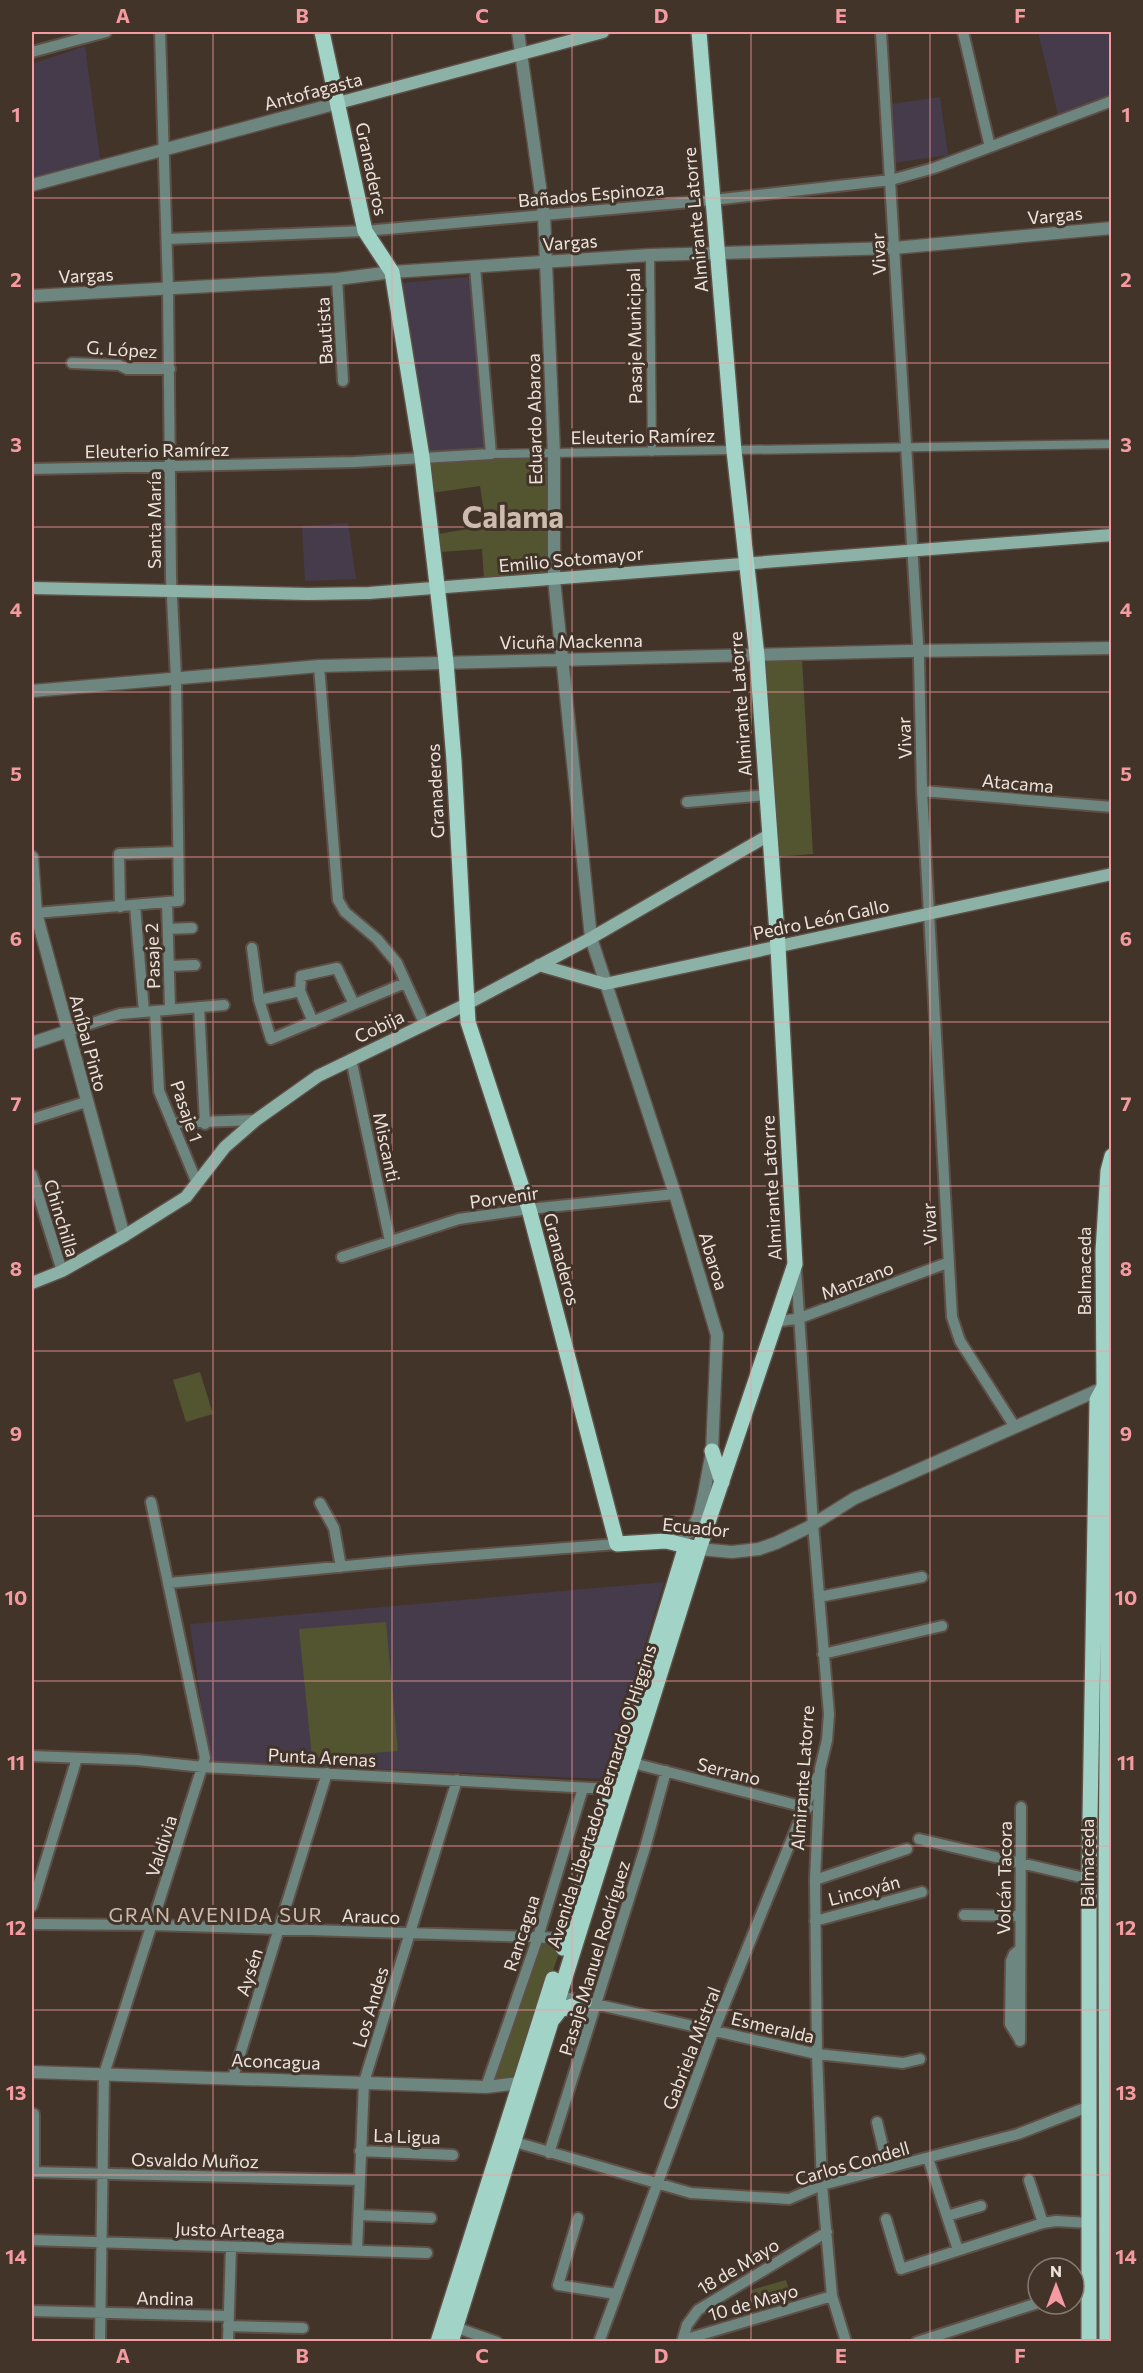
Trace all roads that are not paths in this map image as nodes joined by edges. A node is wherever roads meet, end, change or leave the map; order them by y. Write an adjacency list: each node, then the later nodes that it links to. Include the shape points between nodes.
1 (106, 32): 9 (street)
2 (160, 32): 14 (street, Santa María)
3 (322, 32): 12 (main road, Granaderos)
4 (518, 32): 10 (street, Eduardo Abaroa)
5 (603, 32): 10 (main road, Antofagasta)
6 (699, 32): 17 (main road, Almirante Latorre)
7 (881, 32): 15 (street, Vivar)
8 (963, 32): 13 (street)
9 (32, 52)
10 (522, 54): 12 (main road, Antofagasta); 18 (street, Eduardo Abaroa)
11 (1112, 101): 13 (street, Bañados Espinoza)
12 (338, 103): 14 (street, Antofagasta); 20 (main road, Granaderos)
13 (990, 147): 15 (street, Bañados Espinoza)
14 (164, 148): 16 (street, Antofagasta); 21 (street, Santa María)
15 (891, 180): 17 (street, Bañados Espinoza); 22 (street, Vivar)
16 (32, 185)
17 (713, 200): 18 (street, Bañados Espinoza); 23 (main road, Almirante Latorre)
18 (544, 214): 20 (street, Bañados Espinoza); 25 (street, Eduardo Abaroa)
19 (1112, 228): 22 (street, Vargas)
20 (365, 231): 21 (street, Bañados Espinoza); 27 (main road, Granaderos)
21 (167, 239): 29 (street, Santa María)
22 (894, 248): 23 (street, Vargas); 35 (street, Vivar)
23 (718, 252): 24 (street, Vargas); 36 (main road, Almirante Latorre)
24 (650, 255): 25 (street, Vargas); 37 (street, Pasaje Municipal)
25 (548, 262): 26 (street, Vargas); 39 (street, Eduardo Abaroa)
26 (475, 267): 27 (street, Vargas); 38 (street)
27 (392, 272): 28 (street, Vargas); 40 (main road, Granaderos)
28 (337, 279): 29 (street, Vargas); 33 (street, Bautista)
29 (168, 288): 30 (street, Vargas); 32 (street, Santa María)
30 (32, 296)
31 (72, 363): 32 (street, G. López)
32 (170, 369): 41 (street, Santa María)
33 (343, 381)
34 (1112, 444): 35 (street, Eleuterio Ramírez)
35 (904, 447): 36 (street, Eleuterio Ramírez); 44 (street, Vivar)
36 (734, 451): 37 (street, Eleuterio Ramírez); 45 (main road, Almirante Latorre)
37 (652, 452): 39 (street, Eleuterio Ramírez)
38 (491, 454): 39 (street, Eleuterio Ramírez); 40 (street, Eleuterio Ramírez)
39 (554, 454): 46 (street, Eduardo Abaroa)
40 (422, 458): 41 (street, Eleuterio Ramírez); 48 (main road, Granaderos)
41 (171, 467): 42 (street, Eleuterio Ramírez); 49 (street, Santa María)
42 (32, 469)
43 (1112, 535): 44 (main road, Emilio Sotomayor)
44 (912, 550): 45 (main road, Emilio Sotomayor); 51 (street, Vivar)
45 (747, 564): 46 (main road, Emilio Sotomayor); 52 (main road, Almirante Latorre)
46 (554, 579): 48 (main road, Emilio Sotomayor); 53 (street, Eduardo Abaroa)
47 (32, 588): 49 (main road, Emilio Sotomayor)
48 (437, 588): 49 (main road, Emilio Sotomayor, via 308,594); 54 (main road, Granaderos)
49 (171, 590): 56 (street, Santa María)
50 (1112, 648): 51 (street, Vicuña Mackenna)
51 (918, 651): 52 (street, Vicuña Mackenna); 58 (street, Vivar)
52 (757, 656): 53 (street, Vicuña Mackenna); 59 (main road, Almirante Latorre)
53 (562, 660): 54 (street, Vicuña Mackenna); 73 (street, Eduardo Abaroa)
54 (446, 662): 55 (street, Vicuña Mackenna); 85 (main road, Granaderos)
55 (319, 666): 56 (street, Vicuña Mackenna); 79 (street, via 338,900 345,912 377,939 397,963)
56 (176, 678): 57 (street, Vicuña Mackenna); 63 (street, Santa María)
57 (32, 691)
58 (922, 791): 61 (street, Atacama); 70 (street, Vivar)
59 (766, 795): 60 (street); 62 (main road, Almirante Latorre)
60 (687, 802)
61 (1112, 807)
62 (769, 835): 73 (main road, Cobija); 74 (main road, Almirante Latorre)
63 (178, 852): 66 (street, Santa María, via 179,901); 68 (street, via 119,854)
64 (32, 857): 69 (street, Aníbal Pinto)
65 (1112, 874): 70 (main road, Pedro León Gallo)
66 (167, 902): 67 (street); 72 (street, Pasaje 2)
67 (135, 906): 68 (street); 88 (street, Pasaje 1)
68 (120, 907): 69 (street)
69 (34, 914): 91 (street, Aníbal Pinto)
70 (929, 914): 74 (main road, Pedro León Gallo); 107 (street, Vivar)
71 (192, 928): 72 (street)
72 (168, 929): 78 (street, Pasaje 2)
73 (591, 938): 77 (main road, Cobija); 80 (street, Eduardo Abaroa)
74 (778, 947): 80 (main road, Pedro León Gallo); 108 (main road, Almirante Latorre)
75 (252, 948): 82 (street)
76 (195, 965): 78 (street)
77 (540, 965): 80 (main road, Pedro León Gallo); 85 (main road, Cobija)
78 (170, 966): 87 (street, Pasaje 2)
79 (405, 983): 83 (street); 90 (street)
80 (606, 984): 102 (street, Abaroa)
81 (300, 991): 82 (street); 83 (street, via 301,976 337,968); 89 (street)
82 (259, 1000): 89 (street, via 270,1039)
83 (354, 1004): 89 (street)
84 (224, 1005): 86 (street)
85 (465, 1005): 90 (main road, Cobija); 103 (main road, Granaderos)
86 (199, 1007): 87 (street); 98 (street)
87 (170, 1009): 88 (street)
88 (149, 1011): 91 (street, via 120,1014); 97 (street, Pasaje 1, via 159,1091)
89 (313, 1022)
90 (424, 1023): 93 (main road, Cobija)
91 (68, 1031): 92 (street); 94 (street, Aníbal Pinto)
92 (32, 1043)
93 (351, 1059): 96 (main road, Cobija, via 318,1076); 105 (street, Miscanti)
94 (86, 1102): 95 (street); 104 (street, Aníbal Pinto)
95 (32, 1119)
96 (256, 1120): 98 (street); 101 (main road, Cobija, via 225,1147)
97 (172, 1123): 98 (street); 101 (street, Pasaje 1)
98 (204, 1124)
99 (1112, 1156): 113 (main road, Balmaceda, via 1103,1251)
100 (32, 1174): 109 (street, Chinchilla)
101 (197, 1183): 104 (main road, Cobija, via 186,1197)
102 (675, 1194): 103 (street, Porvenir); 115 (street, Abaroa, via 717,1335)
103 (529, 1209): 105 (street, Porvenir, via 459,1219); 121 (main road, Granaderos)
104 (124, 1236): 109 (main road, Cobija)
105 (390, 1241): 106 (street, Porvenir)
106 (342, 1257)
107 (947, 1263): 111 (street, Manzano); 114 (street, Vivar, via 952,1317 960,1341)
108 (795, 1264): 111 (street, Almirante Latorre); 112 (main road, Avenida Libertador Bernardo O'Higgins)
109 (62, 1271): 110 (main road, Cobija)
110 (32, 1284)
111 (800, 1318): 112 (street, Manzano); 119 (street, Almirante Latorre)
112 (776, 1322): 116 (main road, Avenida Libertador Bernardo O'Higgins)
113 (1108, 1386): 114 (street, Ecuador); 145 (main road, Balmaceda, via 1097,1400); 221 (main road, Balmaceda)
114 (1016, 1427): 119 (street, Ecuador, via 855,1498)
115 (712, 1451): 116 (main road); 120 (street, Abaroa, via 695,1524 685,1534)
116 (722, 1482): 122 (main road, Avenida Libertador Bernardo O'Higgins)
117 (152, 1502): 125 (street, Valdivia)
118 (320, 1503): 123 (street, via 334,1528)
119 (813, 1524): 122 (street, Ecuador, via 759,1549 732,1552); 126 (street, Almirante Latorre)
120 (666, 1541): 121 (main road, Ecuador); 122 (main road, Ecuador)
121 (617, 1544): 123 (street, Ecuador)
122 (693, 1547): 131 (main road, Avenida Libertador Bernardo O'Higgins); 138 (main road, Avenida Libertador Bernardo O'Higgins)
123 (341, 1567): 125 (street, Ecuador)
124 (922, 1577): 126 (street)
125 (170, 1583): 132 (street, Valdivia)
126 (819, 1597): 128 (street, Almirante Latorre)
127 (942, 1626): 128 (street)
128 (823, 1654): 133 (street, Almirante Latorre, via 829,1725)
129 (32, 1756): 130 (street, Punta Arenas)
130 (77, 1758): 132 (street, Punta Arenas); 148 (street)
131 (633, 1763): 134 (street, Serrano); 159 (main road, Avenida Libertador Bernardo O'Higgins)
132 (203, 1767): 135 (street, Punta Arenas); 153 (street, Valdivia)
133 (820, 1769): 139 (street, Gabriela Mistral); 141 (street, Almirante Latorre)
134 (666, 1771): 139 (street, Serrano); 161 (street, Pasaje Manuel Rodríguez, via 645,1848)
135 (327, 1773): 136 (street, Punta Arenas); 154 (street, Aysén)
136 (457, 1780): 137 (street, Punta Arenas); 155 (street, Los Andes)
137 (583, 1788): 138 (street, Punta Arenas); 156 (street, Rancagua)
138 (610, 1789): 157 (main road, Avenida Libertador Bernardo O'Higgins)
139 (804, 1807): 141 (street, Serrano); 163 (street, Gabriela Mistral)
140 (1021, 1807): 144 (street, Volcán Tacora)
141 (818, 1810): 146 (street, Almirante Latorre)
142 (919, 1839): 144 (street)
143 (907, 1849): 146 (street)
144 (1019, 1863): 145 (street); 150 (street, Volcán Tacora)
145 (1089, 1879): 172 (main road, Balmaceda)
146 (815, 1880): 151 (street, Almirante Latorre)
147 (922, 1892): 151 (street, Lincoyán)
148 (32, 1906)
149 (964, 1915): 150 (street)
150 (1020, 1916): 158 (street, Volcán Tacora)
151 (815, 1921): 164 (street, Almirante Latorre)
152 (32, 1924): 153 (street, Arauco)
153 (153, 1925): 154 (street, Arauco); 167 (street, Valdivia)
154 (279, 1930): 155 (street, Arauco); 168 (street, Aysén)
155 (410, 1934): 156 (street, Arauco); 169 (street, Los Andes)
156 (538, 1937): 157 (street, Arauco); 171 (street, Rancagua)
157 (566, 1938): 160 (main road, Avenida Libertador Bernardo O'Higgins)
158 (1020, 1950): 158 (street, Volcán Tacora, via 1020,1995 1020,2040 1010,2024 1011,1961)
159 (563, 1979): 160 (main road, Avenida Libertador Bernardo O'Higgins); 161 (main road, via 567,1989)
160 (554, 1994): 161 (street, Esmeralda); 162 (main road, Avenida Libertador Bernardo O'Higgins); 170 (main road, Avenida Libertador Bernardo O'Higgins)
161 (590, 2003): 162 (main road, via 560,2010); 163 (street, Esmeralda); 177 (street, Pasaje Manuel Rodríguez)
162 (553, 2019): 175 (main road, Avenida Libertador Bernardo O'Higgins)
163 (714, 2030): 164 (street, Esmeralda); 185 (street, Gabriela Mistral)
164 (817, 2054): 165 (street, Esmeralda, via 903,2063); 186 (street, Almirante Latorre)
165 (920, 2059)
166 (32, 2072): 167 (street, Aconcagua)
167 (104, 2074): 168 (street, Aconcagua); 182 (street, Valdivia)
168 (233, 2078): 169 (street, Aconcagua)
169 (364, 2082): 171 (street, Aconcagua); 176 (street, Los Andes)
170 (519, 2083): 171 (street, Aconcagua); 215 (main road, Avenida Libertador Bernardo O'Higgins)
171 (486, 2087)
172 (1090, 2106): 179 (street, Carlos Condell, via 1018,2134); 194 (main road, Balmaceda)
173 (34, 2114): 181 (street)
174 (877, 2122): 180 (street)
175 (515, 2142): 177 (street, Carlos Condell); 211 (main road, Avenida Libertador Bernardo O'Higgins)
176 (360, 2151): 178 (street, La Ligua); 183 (street, Los Andes)
177 (549, 2153): 185 (street, Carlos Condell)
178 (453, 2155)
179 (928, 2158): 180 (street, Carlos Condell); 189 (street)
180 (888, 2168): 186 (street, Carlos Condell)
181 (33, 2172): 182 (street, Osvaldo Muñoz)
182 (103, 2174): 183 (street, Osvaldo Muñoz); 197 (street, Valdivia)
183 (359, 2180): 188 (street, Los Andes)
184 (1029, 2180): 193 (street)
185 (657, 2183): 186 (street, Carlos Condell, via 691,2193 789,2199); 203 (street, Gabriela Mistral)
186 (822, 2185): 195 (street, Almirante Latorre)
187 (981, 2206): 189 (street)
188 (359, 2215): 190 (street); 199 (street, Los Andes)
189 (947, 2216): 200 (street)
190 (431, 2218)
191 (578, 2218): 203 (street, via 558,2285)
192 (886, 2218): 200 (street, via 901,2269)
193 (1043, 2223): 194 (street); 200 (street)
194 (1089, 2223): 202 (main road, Balmaceda)
195 (827, 2232): 204 (street, Almirante Latorre); 212 (street, 18 de Mayo, via 698,2310)
196 (32, 2240): 197 (street, Justo Arteaga)
197 (102, 2243): 198 (street, Justo Arteaga); 207 (street, Valdivia)
198 (231, 2247): 199 (street, Justo Arteaga); 209 (street)
199 (357, 2250): 201 (street, Justo Arteaga)
200 (958, 2250)
201 (427, 2253)
202 (1085, 2256)
203 (616, 2294): 217 (street, Gabriela Mistral)
204 (832, 2296): 212 (street, 10 de Mayo); 218 (street, Almirante Latorre)
205 (1026, 2307): 219 (street)
206 (32, 2311): 207 (street, Andina)
207 (100, 2313): 209 (street, Andina); 213 (street, Valdivia)
208 (1085, 2316): 220 (main road, Balmaceda)
209 (229, 2321): 210 (street, Andina); 214 (street)
210 (303, 2328)
211 (453, 2334): 216 (street)
212 (682, 2341)
213 (100, 2342)
214 (228, 2342)
215 (438, 2342)
216 (497, 2342)
217 (598, 2342)
218 (846, 2342)
219 (917, 2342)
220 (1089, 2342)
221 (1107, 2342)

